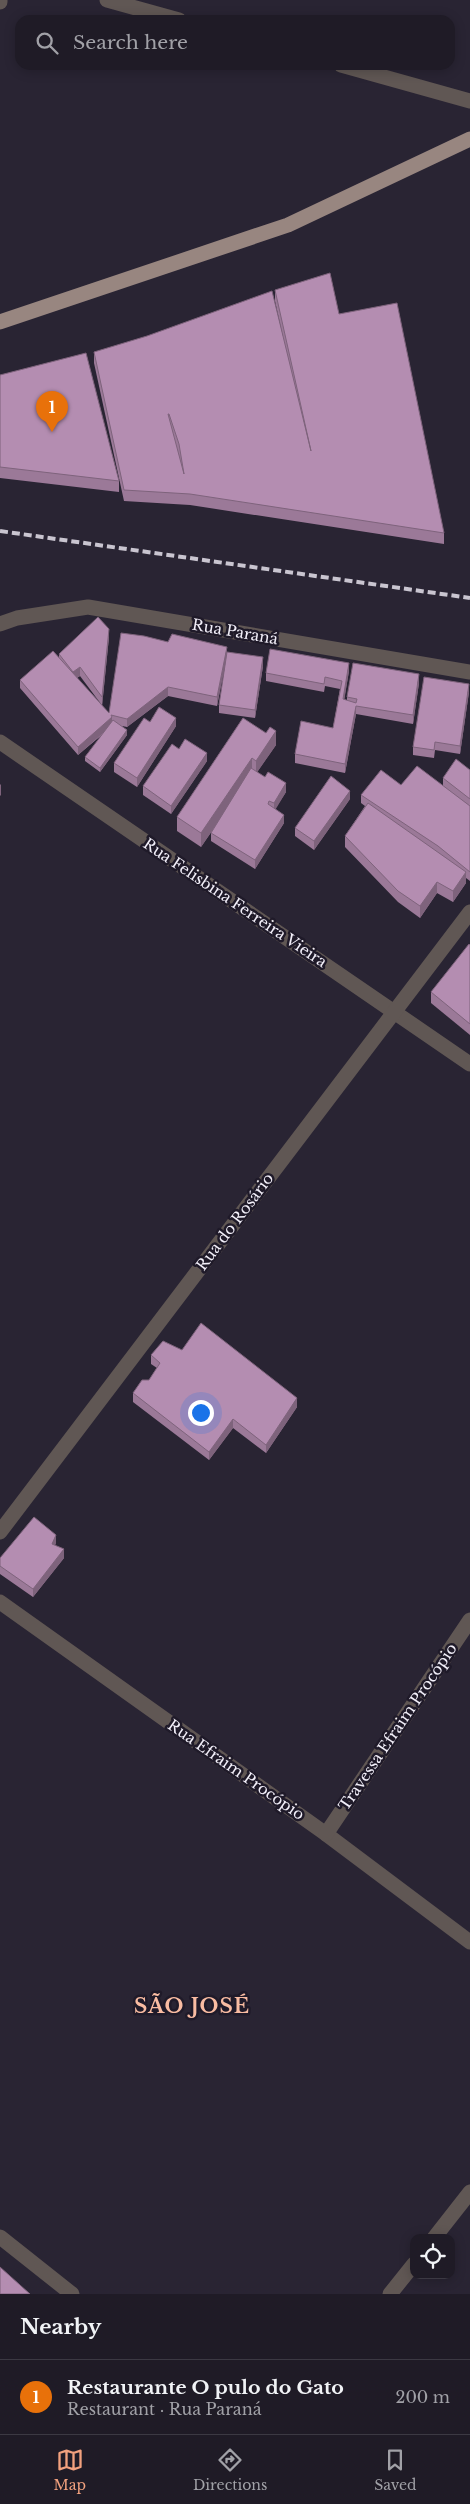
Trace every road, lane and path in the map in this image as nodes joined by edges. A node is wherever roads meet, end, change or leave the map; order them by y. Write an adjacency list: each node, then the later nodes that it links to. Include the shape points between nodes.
1 (107, 0): 2 (street)
2 (161, 15)
3 (359, 70): 4 (street)
4 (470, 101)
5 (470, 139): 6 (main road, via 288,225)
6 (0, 322)
7 (0, 624): 8 (street, Rua Paraná, via 17,618 88,607)
8 (470, 672)
9 (0, 742): 11 (street, Rua Felisbina Ferreira Vieira)
10 (470, 912): 11 (street, Rua do Rosário)
11 (394, 1012): 12 (street, Rua Felisbina Ferreira Vieira); 13 (street, Rua do Rosário)
12 (470, 1064)
13 (0, 1532)
14 (0, 1602): 16 (street, Rua Efraim Procópio)
15 (470, 1620): 16 (street, Travessa Efraim Procópio)
16 (326, 1834): 17 (street, Rua Efraim Procópio)
17 (470, 1942)
18 (470, 2192): 19 (street)
19 (437, 2234)
20 (0, 2237): 22 (street)
21 (410, 2269): 23 (street)
22 (72, 2294)
23 (390, 2294)

